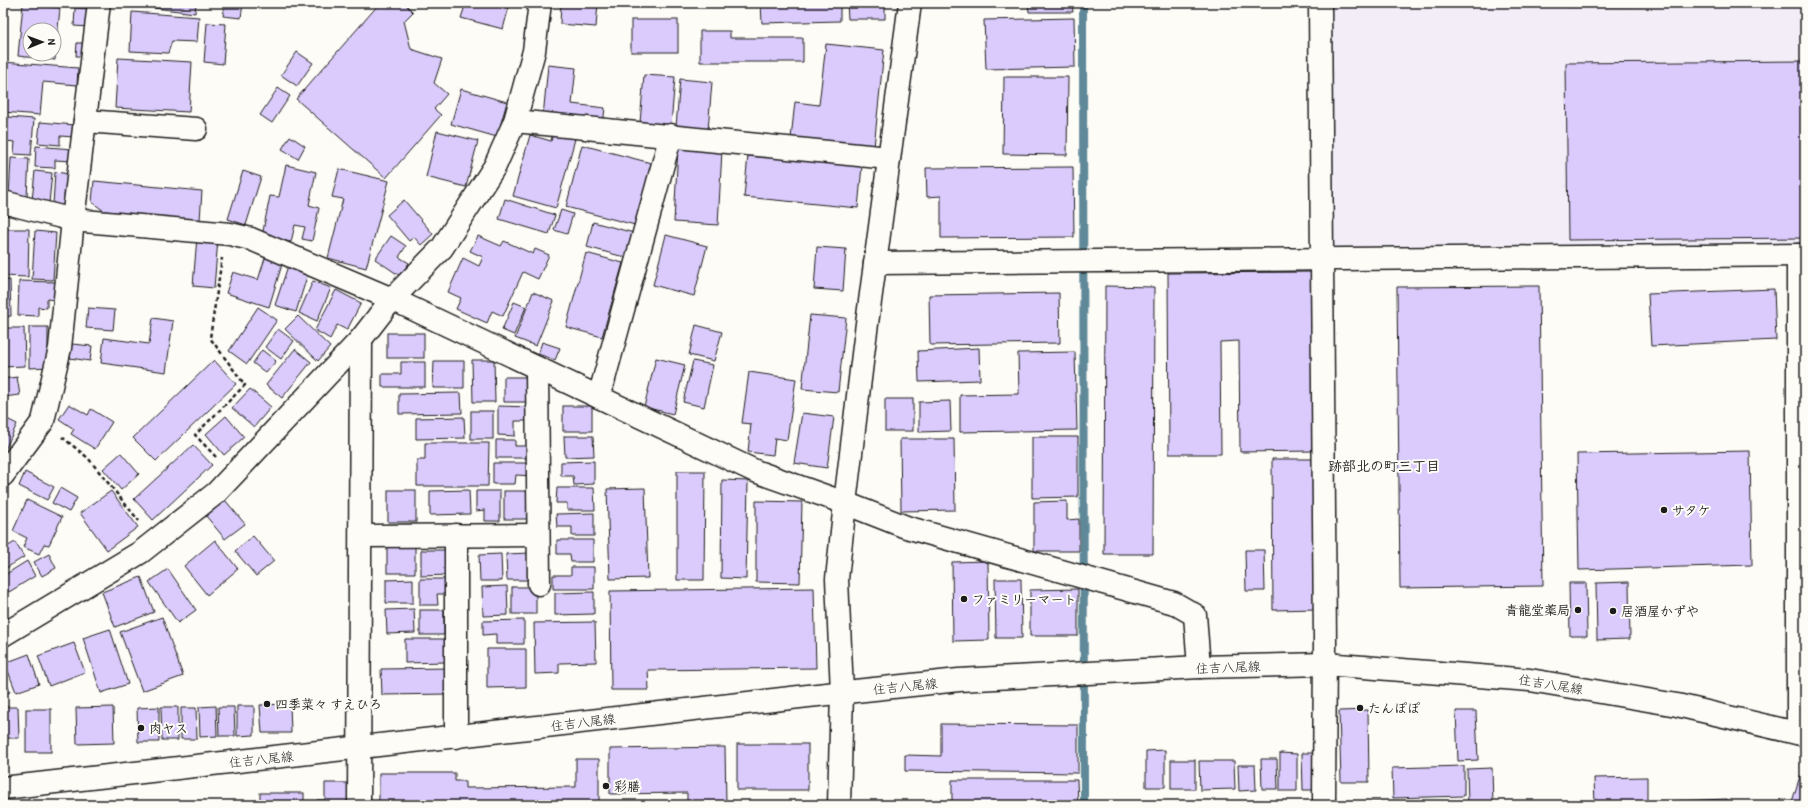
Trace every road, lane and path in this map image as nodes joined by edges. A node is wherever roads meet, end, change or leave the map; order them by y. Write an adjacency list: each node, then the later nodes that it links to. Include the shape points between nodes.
1 (99, 3): 5 (street)
2 (540, 3): 6 (street, via 534,51)
3 (910, 3): 9 (street)
4 (1320, 3): 14 (street)
5 (85, 121): 7 (street); 11 (street)
6 (515, 121): 8 (street); 16 (street, via 494,166 442,248)
7 (196, 129)
8 (671, 135): 9 (street); 19 (street)
9 (889, 158): 15 (street)
10 (3, 202): 11 (street)
11 (73, 220): 12 (street); 20 (street, via 60,348)
12 (225, 234): 16 (street, via 251,239); 21 (path, via 210,338 245,385 195,435)
13 (1802, 255): 14 (street); 33 (street)
14 (1323, 259): 15 (street); 30 (street)
15 (875, 263): 23 (street)
16 (392, 299): 17 (street); 18 (street)
17 (361, 339): 21 (street); 25 (street)
18 (537, 368): 19 (street); 26 (street)
19 (600, 397): 23 (street, via 755,471)
20 (42, 421): 22 (street); 27 (path, via 88,458)
21 (233, 475): 27 (street, via 216,493)
22 (3, 476)
23 (845, 503): 31 (street, via 906,527 1174,603 1195,615); 32 (street, via 837,579)
24 (456, 535): 25 (street); 26 (street); 34 (street)
25 (361, 536): 35 (street)
26 (538, 536): 28 (street)
27 (155, 541): 29 (street)
28 (539, 584)
29 (3, 636)
30 (1325, 664): 31 (street, 住吉八尾線); 33 (street, 住吉八尾線, via 1530,680 1677,705); 39 (street)
31 (1199, 667): 32 (street, 住吉八尾線, via 959,680)
32 (842, 692): 34 (street, 住吉八尾線); 38 (street)
33 (1801, 734)
34 (456, 737): 35 (street, 住吉八尾線)
35 (359, 748): 36 (street, 住吉八尾線); 37 (street)
36 (3, 788)
37 (359, 805)
38 (840, 805)
39 (1324, 805)

